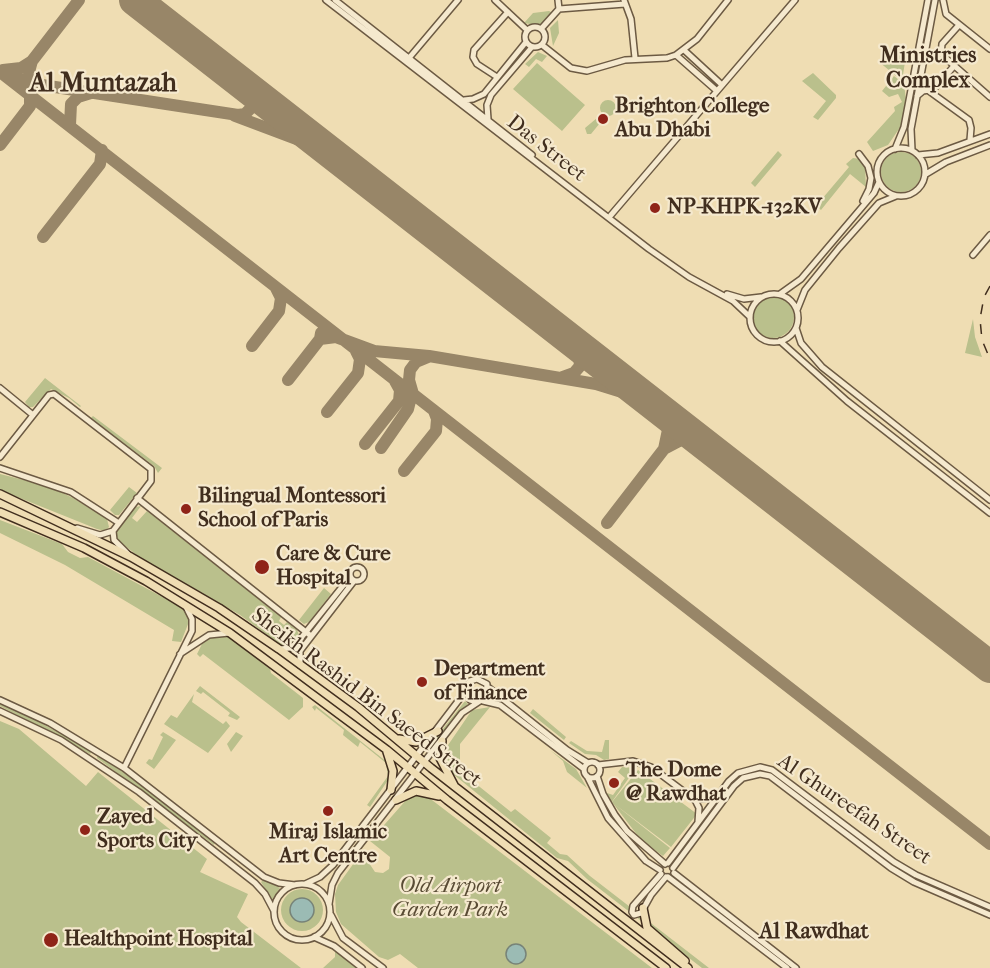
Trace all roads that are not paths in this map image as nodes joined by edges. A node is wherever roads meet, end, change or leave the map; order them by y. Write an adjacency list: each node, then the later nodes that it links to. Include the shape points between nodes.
1 (326, 0): 59 (street, Das Street, via 649,249 733,301)
2 (336, 0): 25 (street, Das Street)
3 (458, 0): 25 (street)
4 (495, 0): 14 (street)
5 (558, 0): 13 (street)
6 (720, 0): 7 (street); 15 (street)
7 (728, 0): 15 (street)
8 (795, 0): 34 (street)
9 (928, 0): 45 (street, via 904,127)
10 (935, 0): 32 (street)
11 (943, 0): 16 (street, via 946,14)
12 (625, 2): 13 (street); 26 (street)
13 (559, 9): 17 (street)
14 (508, 12): 18 (street); 30 (street, via 474,50 477,64)
15 (718, 16): 23 (street)
16 (959, 24): 22 (street); 28 (street, via 940,49)
17 (542, 29): 18 (street); 20 (street)
18 (527, 30): 19 (street)
19 (526, 42): 21 (street); 30 (street)
20 (542, 45): 21 (street); 26 (street, via 579,70 594,71)
21 (532, 47): 31 (street)
22 (990, 49)
23 (684, 50): 24 (street); 27 (street)
24 (676, 55): 26 (street, via 656,60); 29 (street)
25 (410, 58): 40 (street, Das Street)
26 (635, 58)
27 (697, 63): 29 (street); 34 (street)
28 (954, 66): 33 (street); 38 (street)
29 (692, 69): 35 (street)
30 (497, 77): 31 (street); 37 (street)
31 (504, 80): 37 (street)
32 (920, 82): 33 (street, via 929,87); 39 (street)
33 (938, 83): 36 (street)
34 (722, 85): 35 (street)
35 (717, 91): 52 (street)
36 (929, 91): 39 (street, via 922,91); 43 (street, via 969,120)
37 (489, 93): 40 (street); 41 (street)
38 (990, 97)
39 (916, 98): 46 (street, via 909,138)
40 (462, 99): 41 (street, Das Street)
41 (488, 119): 52 (street, Das Street)
42 (990, 134): 43 (street)
43 (970, 140): 48 (street, via 938,153)
44 (990, 145): 49 (street)
45 (895, 149): 46 (street); 50 (street, via 879,162)
46 (912, 150): 48 (street)
47 (860, 154): 53 (street, via 871,182)
48 (918, 155): 49 (street)
49 (926, 174): 51 (street, via 916,191)
50 (879, 182): 51 (street); 53 (street)
51 (896, 196): 58 (street, via 879,203 839,248 805,290)
52 (611, 215): 57 (street, Das Street, via 670,260 722,292 738,298)
53 (854, 216): 56 (street, via 801,279)
54 (989, 239): 55 (street)
55 (973, 255)
56 (780, 294): 57 (street); 58 (street)
57 (761, 297): 59 (street)
58 (797, 310): 60 (street)
59 (750, 318): 61 (street, via 760,338)
60 (796, 328): 61 (street); 68 (street, via 801,343 822,367)
61 (780, 341): 70 (street, via 847,401)
62 (0, 388): 63 (street)
63 (33, 414): 64 (street); 67 (street, via 54,394 151,469 151,481)
64 (0, 457)
65 (0, 468): 73 (street, via 71,492)
66 (0, 494): 74 (main road, Sheikh Rashid Bin Saeed Street)
67 (137, 498): 73 (street); 80 (street)
68 (990, 500)
69 (0, 513): 72 (main road, Sheikh Rashid Bin Saeed Street)
70 (990, 513)
71 (0, 518): 72 (street)
72 (17, 519): 78 (main road, Sheikh Rashid Bin Saeed Street, via 84,548)
73 (119, 523): 75 (street)
74 (70, 526): 75 (street, via 100,535); 76 (main road, Sheikh Rashid Bin Saeed Street)
75 (113, 531): 76 (street, via 116,542)
76 (131, 557): 81 (main road, Sheikh Rashid Bin Saeed Street, via 219,608)
77 (352, 579): 80 (street)
78 (185, 605): 79 (main road, Sheikh Rashid Bin Saeed Street); 82 (street, via 192,628)
79 (230, 633): 82 (street, via 209,635); 92 (main road, Sheikh Rashid Bin Saeed Street)
80 (309, 634): 81 (street, via 293,647); 83 (street, via 300,651)
81 (279, 649): 83 (main road, Sheikh Rashid Bin Saeed Street)
82 (180, 654): 98 (street)
83 (300, 665): 90 (main road, Sheikh Rashid Bin Saeed Street)
84 (489, 688): 85 (street, via 477,678 467,683); 87 (street); 94 (street)
85 (465, 692): 87 (street, via 470,700); 89 (street)
86 (0, 700): 98 (street, via 66,732)
87 (479, 702): 91 (street, via 465,711); 100 (street, via 500,705)
88 (0, 711): 112 (street, via 61,740 109,771)
89 (438, 731): 90 (main road, via 414,743); 93 (street)
90 (397, 738): 93 (main road, Sheikh Rashid Bin Saeed Street)
91 (442, 741): 95 (street); 104 (main road, via 440,758)
92 (387, 750): 99 (main road, Sheikh Rashid Bin Saeed Street); 105 (main road, via 393,771)
93 (418, 757): 95 (main road, Sheikh Rashid Bin Saeed Street); 99 (street)
94 (588, 763): 97 (street); 100 (street)
95 (425, 764): 101 (street); 104 (main road, Sheikh Rashid Bin Saeed Street)
96 (616, 764): 97 (street); 102 (street); 109 (street, via 640,762)
97 (598, 765): 102 (street)
98 (124, 768): 111 (street)
99 (408, 768): 101 (main road, Sheikh Rashid Bin Saeed Street); 105 (street)
100 (584, 769): 103 (street)
101 (416, 775): 107 (street); 108 (main road, Sheikh Rashid Bin Saeed Street)
102 (598, 775): 103 (street); 113 (street, via 603,794 627,831)
103 (587, 776): 114 (street, via 608,819)
104 (455, 787): 127 (main road, Sheikh Rashid Bin Saeed Street)
105 (391, 790): 115 (street, via 329,870)
106 (719, 795): 109 (street); 110 (street, Al Ghureefah Street); 118 (street, Al Ghureefah Street, via 738,773 748,768 772,770 894,862)
107 (396, 800): 108 (main road, via 422,791); 117 (street, via 338,873)
108 (447, 800): 126 (main road, Sheikh Rashid Bin Saeed Street)
109 (695, 800): 110 (street)
110 (698, 823): 113 (street, Al Ghureefah Street)
111 (237, 855): 112 (street, via 238,862); 116 (street, via 269,879)
112 (232, 864): 120 (street, via 260,888)
113 (670, 867): 114 (street); 114 (street); 122 (street, Al Ghureefah Street, via 734,786 743,778 760,774 770,777 898,873); 129 (street)
114 (664, 875): 119 (street); 119 (street, via 633,906 632,912 638,915); 128 (street)
115 (306, 884): 116 (street); 117 (street, via 318,889)
116 (295, 885): 120 (street, via 282,893)
117 (329, 904): 121 (street)
118 (990, 907)
119 (643, 909): 127 (main road, via 647,928)
120 (274, 911): 123 (street, via 276,923 286,934 300,939)
121 (330, 913): 123 (street, via 326,926); 125 (street, via 343,938)
122 (990, 915)
123 (314, 937): 124 (street, via 334,946)
124 (363, 968)
125 (383, 968)
126 (666, 968)
127 (689, 968)
128 (787, 968)
129 (796, 968)

